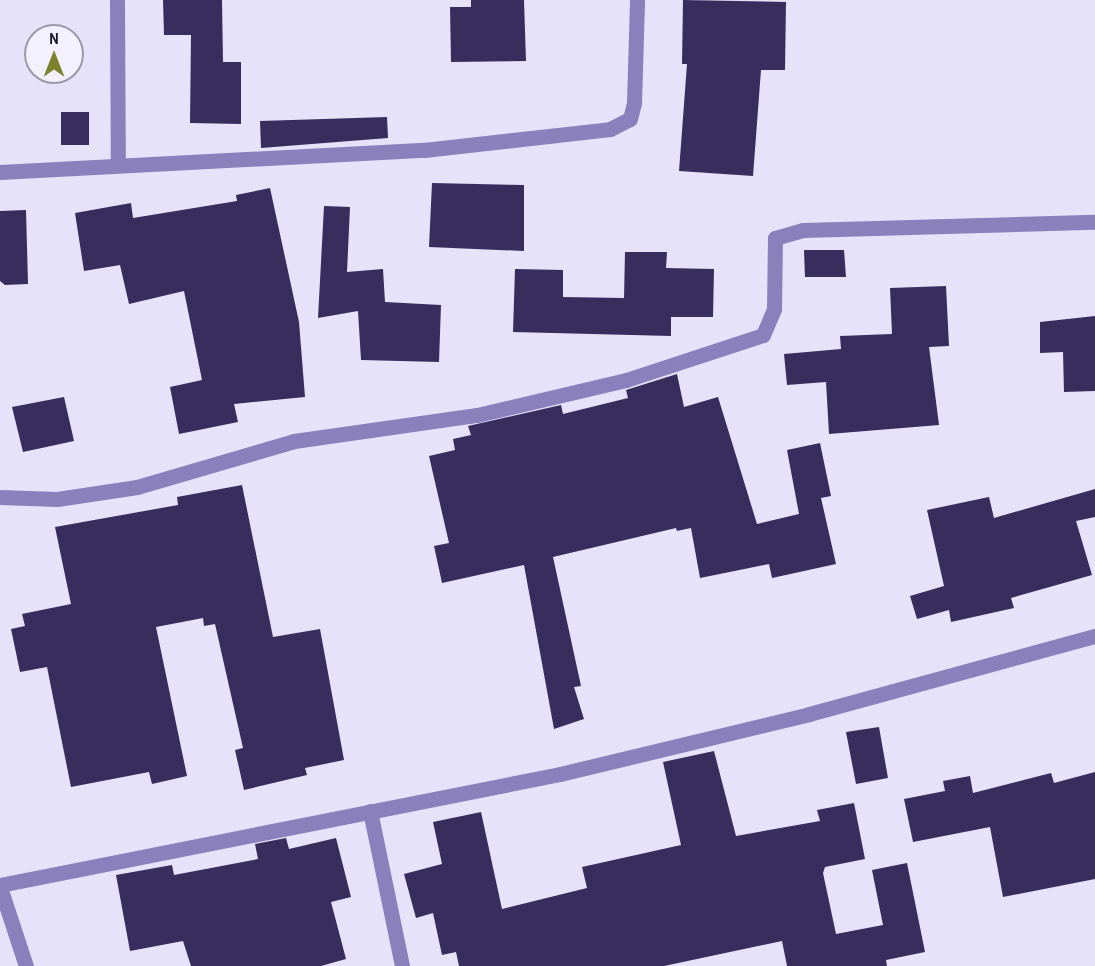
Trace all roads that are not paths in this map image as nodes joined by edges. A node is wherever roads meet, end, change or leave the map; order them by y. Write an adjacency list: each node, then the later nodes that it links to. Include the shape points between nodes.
1 (117, 0): 3 (street)
2 (637, 0): 3 (street, via 634,103 630,119 610,129 424,150)
3 (118, 165): 4 (street)
4 (0, 172)
5 (1095, 222): 6 (street, via 803,230 776,238 774,309 763,335 626,380 477,415 294,441 137,487 57,499)
6 (0, 496)
7 (1095, 636): 8 (street, via 786,719 560,774)
8 (370, 811): 9 (street); 11 (street)
9 (0, 886): 10 (street)
10 (26, 966)
11 (402, 966)

